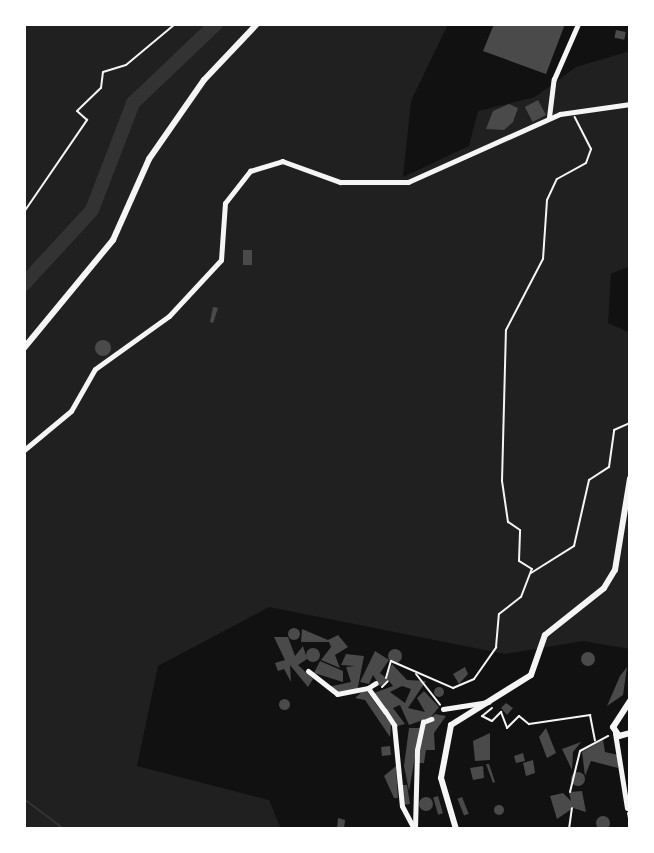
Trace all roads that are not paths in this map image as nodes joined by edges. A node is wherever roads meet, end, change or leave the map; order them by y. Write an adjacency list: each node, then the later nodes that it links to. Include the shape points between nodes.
1 (257, 24): 5 (street, via 204,80 149,159 113,240)
2 (578, 24): 4 (street, via 554,79)
3 (630, 104): 4 (street)
4 (549, 118): 6 (street, via 408,182 340,182 282,161 250,171 225,203 221,260 169,316 95,369 71,411)
5 (24, 348)
6 (24, 450)
7 (630, 478): 12 (street, via 615,570 545,635 531,675)
8 (308, 671): 10 (street, via 337,694)
9 (376, 683): 10 (street)
10 (368, 688): 18 (street, via 394,725 402,806)
11 (630, 701): 16 (street)
12 (493, 702): 13 (street); 19 (street, via 462,715 447,737 441,778)
13 (443, 709)
14 (431, 719): 18 (street, via 423,722 417,750)
15 (630, 733): 16 (street)
16 (613, 735): 17 (street, via 622,755 619,789)
17 (627, 808)
18 (414, 829)
19 (456, 829)

